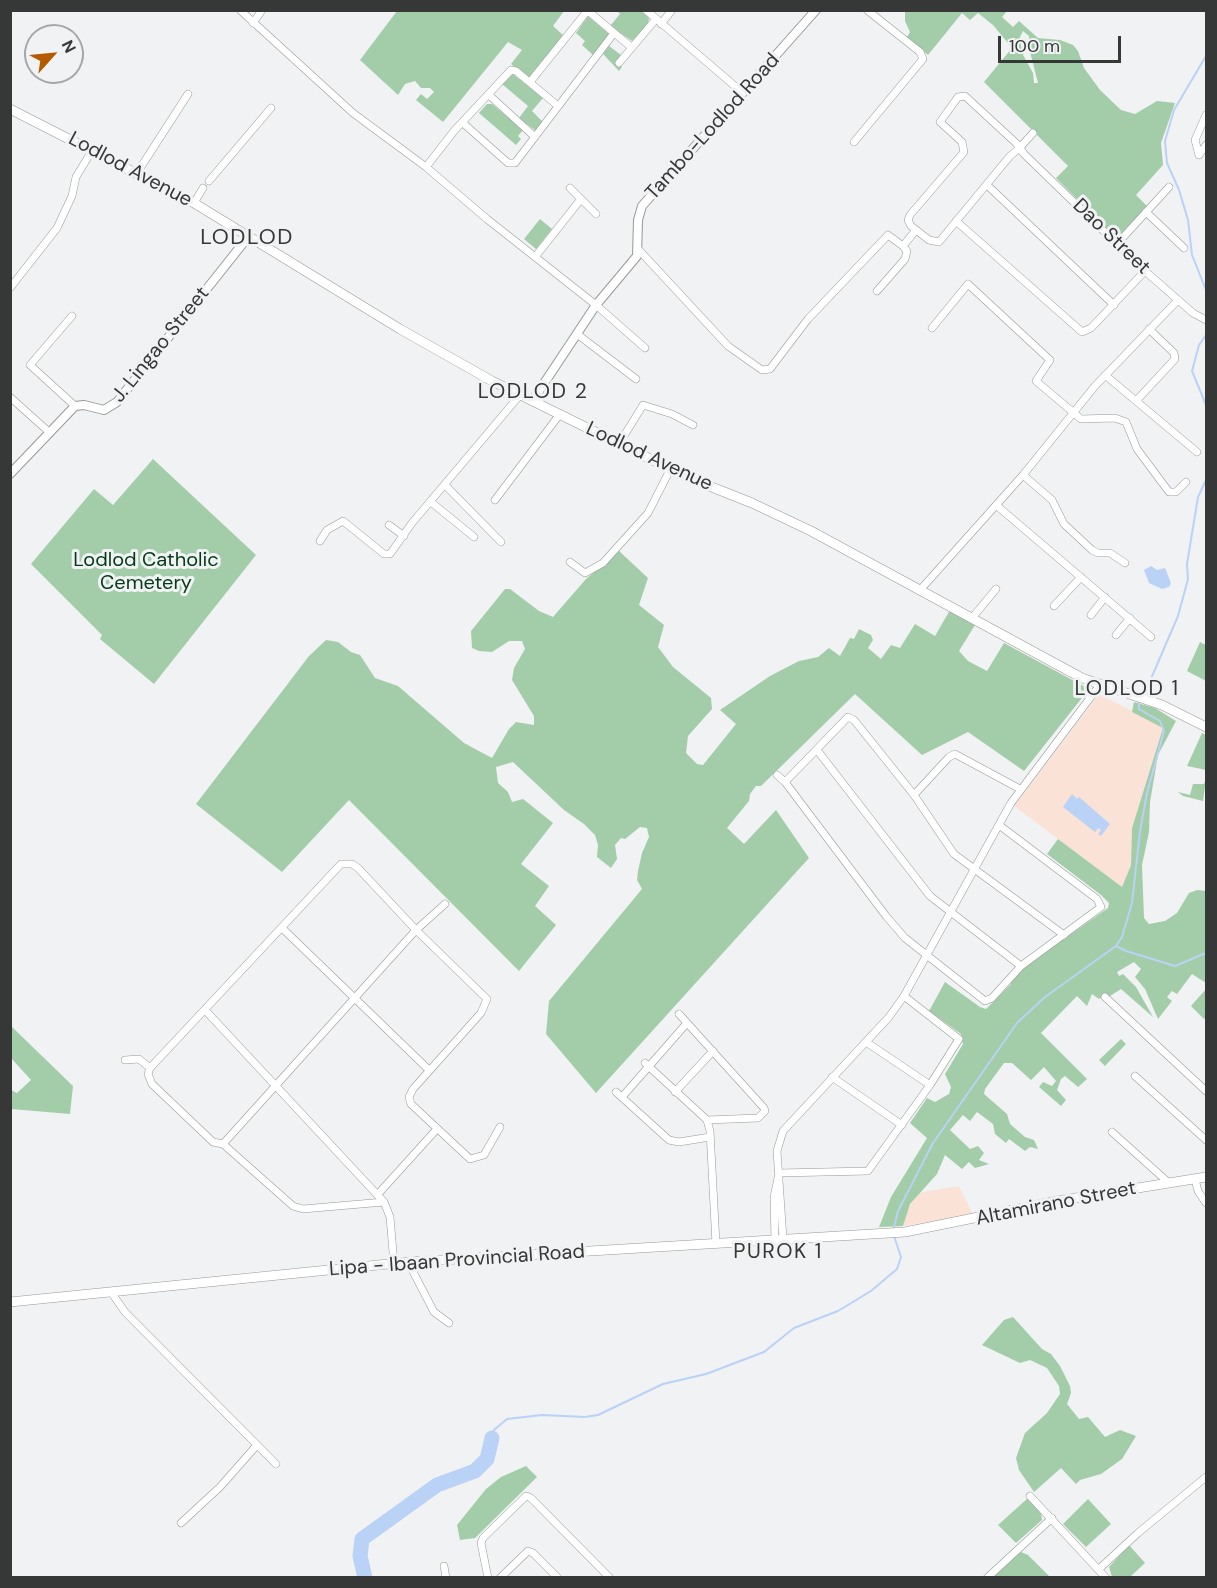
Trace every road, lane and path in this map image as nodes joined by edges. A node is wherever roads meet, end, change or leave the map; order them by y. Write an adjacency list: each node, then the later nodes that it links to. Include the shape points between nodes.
1 (240, 10): 9 (street)
2 (262, 10): 9 (street)
3 (646, 10): 8 (street)
4 (672, 10): 8 (street)
5 (816, 10): 14 (street, Tambo-Lodlod Road)
6 (867, 10): 24 (street, via 920,52 923,59)
7 (588, 11): 10 (street); 13 (street)
8 (659, 21): 11 (street); 14 (street)
9 (253, 23): 28 (street, via 352,113)
10 (614, 33): 11 (street); 17 (street)
11 (631, 47): 12 (street)
12 (619, 63)
13 (530, 82): 16 (street, via 512,69); 17 (street)
14 (743, 93): 44 (street, Tambo-Lodlod Road, via 642,206)
15 (188, 94): 29 (street)
16 (489, 96): 21 (street); 23 (street)
17 (558, 106): 23 (street)
18 (271, 108): 30 (street)
19 (10, 109): 27 (main road, Lodlod Avenue)
20 (1206, 115): 25 (street, via 1195,140 1198,154)
21 (463, 123): 23 (street, via 511,164); 28 (street)
22 (1033, 133): 26 (street)
23 (536, 137)
24 (854, 142)
25 (1206, 145)
26 (1020, 148): 31 (street); 40 (street, Dao Street, via 966,97 958,97 940,122 962,142 964,150 910,215 908,220); 42 (street, Dao Street)
27 (93, 149): 29 (main road, Lodlod Avenue); 48 (street, via 76,177 57,228)
28 (426, 167): 46 (street)
29 (137, 173): 36 (main road, Lodlod Avenue)
30 (209, 181)
31 (987, 185): 39 (street); 52 (street)
32 (203, 188): 36 (street)
33 (570, 188): 35 (street)
34 (1169, 188): 37 (street)
35 (581, 199): 38 (street); 46 (street)
36 (194, 203): 41 (main road, Lodlod Avenue)
37 (1146, 213): 42 (street); 45 (street)
38 (596, 214)
39 (956, 221): 40 (street, via 938,242); 52 (street, via 1080,331 1089,330)
40 (916, 230): 43 (street)
41 (248, 237): 61 (main road, Lodlod Avenue, via 400,329); 65 (street, J. Lingao Street, via 117,402 104,410)
42 (1117, 244): 47 (street, Dao Street)
43 (903, 246): 44 (street, via 888,235 808,319 770,369 762,370 728,346); 49 (street, via 907,251 905,259)
44 (638, 249): 51 (street, Tambo-Lodlod Road, via 622,277)
45 (1184, 249)
46 (535, 257): 51 (street)
47 (1145, 271): 50 (street, Dao Street); 52 (street)
48 (10, 288)
49 (877, 291)
50 (1178, 300): 54 (street, Dao Street); 56 (street)
51 (597, 305): 57 (street, Tambo-Lodlod Road); 58 (street)
52 (1114, 305)
53 (72, 316): 65 (street, via 30,365)
54 (1206, 320)
55 (932, 328): 67 (street, via 968,284 1050,360 1036,381)
56 (1149, 329): 59 (street); 64 (street, via 1174,353 1175,359)
57 (577, 334): 60 (street); 63 (street, Tambo-Lodlod Road)
58 (645, 348)
59 (1105, 375): 64 (street); 67 (street)
60 (636, 379)
61 (520, 395): 63 (main road, Lodlod Avenue); 76 (street)
62 (10, 397): 69 (street)
63 (533, 400): 66 (main road, Lodlod Avenue)
64 (1137, 400): 71 (street)
65 (75, 406): 69 (street)
66 (560, 414): 70 (main road, Lodlod Avenue); 77 (street)
67 (1074, 414): 74 (street); 75 (street, via 1086,420 1124,421 1137,449 1167,490 1174,493)
68 (693, 425): 70 (street, via 643,405)
69 (50, 432): 73 (street)
70 (619, 444): 72 (main road, Lodlod Avenue)
71 (1197, 452)
72 (671, 468): 85 (street, via 645,517 603,563 585,573); 88 (main road, Lodlod Avenue, via 811,531)
73 (10, 474)
74 (1023, 475): 79 (street); 86 (street, via 1048,497 1064,524 1092,550 1110,553)
75 (1186, 482)
76 (445, 485): 78 (street); 84 (street)
77 (495, 500)
78 (431, 502): 81 (street); 82 (street)
79 (996, 505): 87 (street); 88 (street)
80 (389, 525): 81 (street)
81 (404, 536): 83 (street, via 392,553 384,554 343,521 327,530)
82 (474, 537)
83 (320, 541)
84 (501, 542)
85 (570, 562)
86 (1125, 563)
87 (1082, 577): 90 (street); 91 (street)
88 (921, 589): 93 (main road, Lodlod Avenue)
89 (996, 590): 93 (street)
90 (1105, 597): 92 (street); 94 (street)
91 (1054, 606)
92 (1091, 615)
93 (972, 618): 97 (main road, Lodlod Avenue)
94 (1130, 618): 95 (street); 96 (street)
95 (1116, 635)
96 (1151, 637)
97 (1099, 686): 98 (main road, Lodlod Avenue, via 1146,700); 102 (street)
98 (1206, 727)
99 (817, 750): 101 (street); 103 (street, via 848,717); 107 (street, via 930,896)
100 (777, 775): 101 (street)
101 (786, 782): 111 (street, via 886,916)
102 (1020, 789): 103 (street, via 956,754); 104 (street)
103 (914, 795): 105 (street, via 954,854)
104 (999, 825): 105 (street); 110 (street, via 1100,902 1098,911)
105 (974, 870): 107 (street); 110 (street)
106 (445, 904): 109 (street)
107 (951, 913): 111 (street); 112 (street)
108 (282, 928): 109 (street, via 346,862 358,868); 115 (street); 116 (street)
109 (416, 930): 115 (street); 124 (street, via 488,999 484,1009)
110 (1064, 935): 112 (street)
111 (927, 956): 112 (street, via 985,1001 993,998); 113 (street)
112 (1021, 966)
113 (904, 996): 119 (street); 128 (street, via 959,1039)
114 (1105, 997): 129 (street)
115 (356, 998): 124 (street); 127 (street)
116 (205, 1010): 123 (street); 127 (street)
117 (679, 1014): 118 (street)
118 (687, 1023): 120 (street); 122 (street)
119 (866, 1041): 126 (street); 128 (street)
120 (713, 1051): 130 (street); 131 (street, via 765,1111 758,1118)
121 (125, 1060): 123 (street, via 139,1059)
122 (646, 1064): 130 (street); 136 (street, via 619,1094 669,1140)
123 (150, 1068): 138 (street, via 152,1084 213,1142)
124 (429, 1070): 134 (street, via 409,1100)
125 (1135, 1076): 137 (street)
126 (832, 1077): 132 (street); 139 (street, via 783,1131 777,1151)
127 (278, 1085): 138 (street); 143 (street)
128 (930, 1085): 132 (street)
129 (1206, 1091)
130 (675, 1092): 131 (street)
131 (707, 1120): 136 (street)
132 (902, 1125): 139 (street, via 868,1171)
133 (500, 1127): 134 (street, via 491,1147 474,1160)
134 (436, 1130): 143 (street)
135 (1112, 1132): 142 (street)
136 (710, 1137): 148 (street)
137 (1206, 1140)
138 (223, 1144): 144 (street, via 296,1207)
139 (779, 1173): 147 (street, via 774,1197)
140 (1206, 1177): 141 (main road, Altamirano Street)
141 (1195, 1179): 142 (main road, Altamirano Street); 145 (street)
142 (1169, 1183): 146 (main road, Altamirano Street)
143 (378, 1194): 144 (street)
144 (384, 1202): 150 (street, via 390,1217)
145 (1206, 1203)
146 (905, 1232): 147 (main road, Lipa - Ibaan Provincial Road)
147 (779, 1240): 148 (main road, Lipa - Ibaan Provincial Road)
148 (716, 1244): 149 (main road, Lipa - Ibaan Provincial Road)
149 (408, 1262): 150 (main road, Lipa - Ibaan Provincial Road); 153 (street, via 434,1312)
150 (394, 1264): 151 (main road, Lipa - Ibaan Provincial Road)
151 (111, 1292): 152 (main road, Lipa - Ibaan Provincial Road); 154 (street, via 125,1312)
152 (10, 1302)
153 (449, 1323)
154 (256, 1445): 155 (street); 159 (street, via 220,1487)
155 (276, 1464)
156 (1206, 1477): 161 (street)
157 (1030, 1496): 158 (street)
158 (1052, 1518): 161 (street); 167 (street)
159 (181, 1523)
160 (444, 1566): 162 (street)
161 (1099, 1569): 168 (street)
162 (446, 1578)
163 (488, 1578): 166 (street, via 482,1540 526,1496)
164 (500, 1578): 165 (street, via 528,1551)
165 (558, 1578)
166 (610, 1578)
167 (987, 1578)
168 (1106, 1578)

